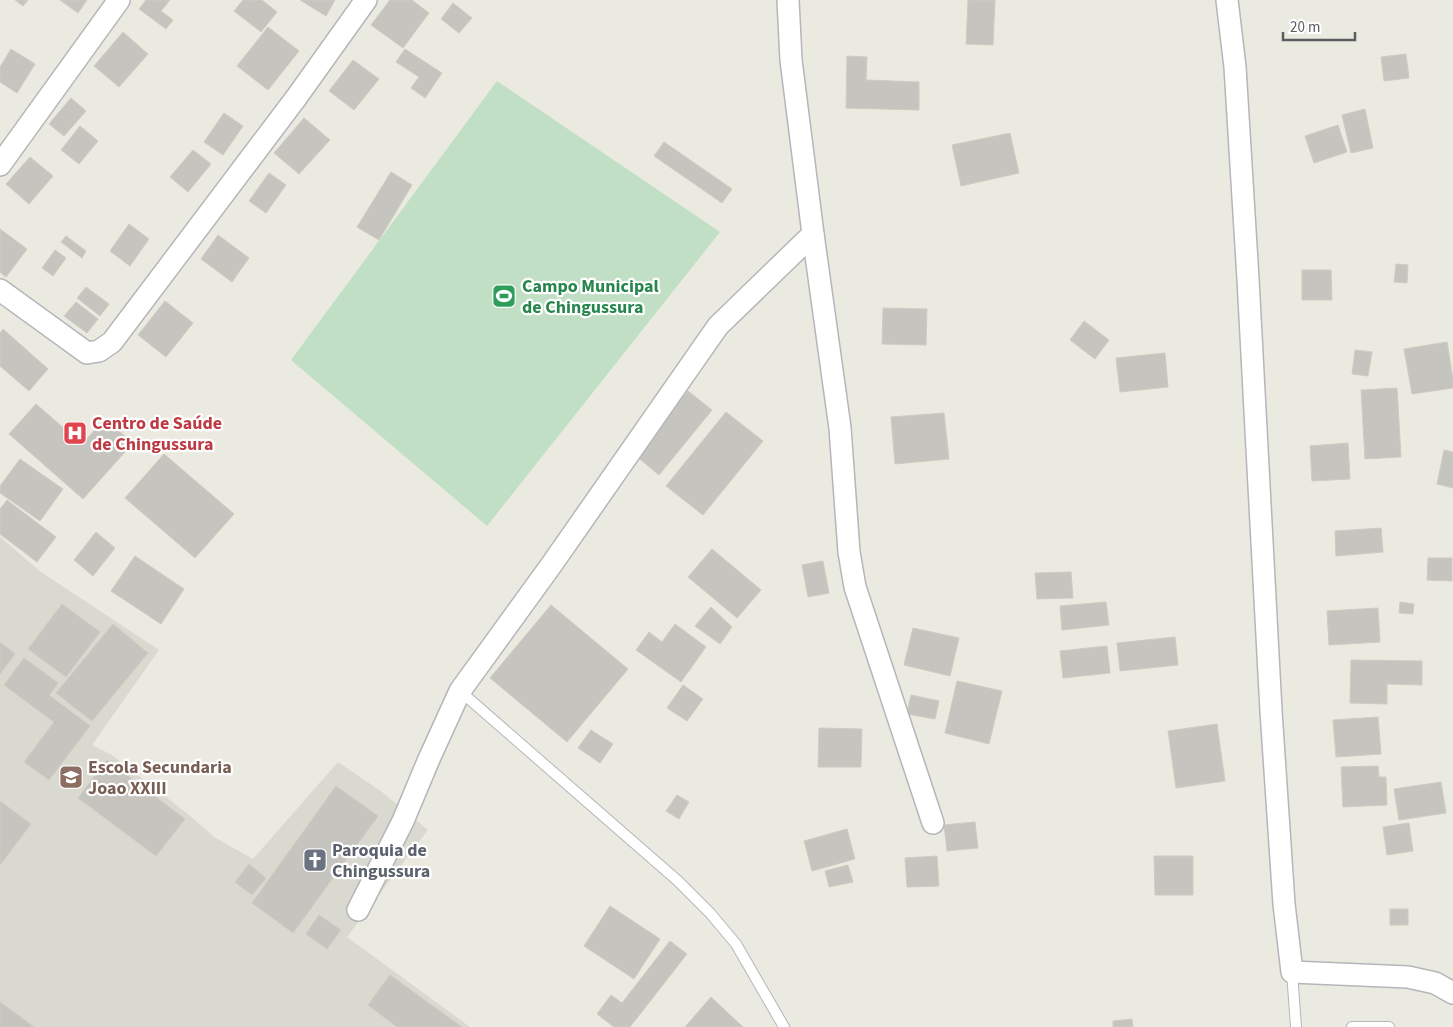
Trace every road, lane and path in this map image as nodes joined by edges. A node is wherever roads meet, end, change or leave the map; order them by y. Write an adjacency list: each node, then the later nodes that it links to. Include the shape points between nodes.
1 (119, 0): 5 (street)
2 (366, 0): 7 (street, via 112,342 99,351 87,353)
3 (788, 0): 6 (street, via 791,60)
4 (1227, 0): 11 (street, via 1235,67 1272,731)
5 (0, 165)
6 (813, 234): 8 (street, via 718,326); 9 (street, via 840,428 849,552 855,587)
7 (0, 290)
8 (460, 691): 10 (street, via 404,821); 13 (lane, via 697,900 736,944)
9 (933, 823)
10 (358, 910)
11 (1292, 972): 12 (street, via 1408,977 1436,983); 14 (lane)
12 (1453, 993)
13 (784, 1027)
14 (1296, 1027)
15 (1352, 1027): 16 (lane)
16 (1389, 1027)

